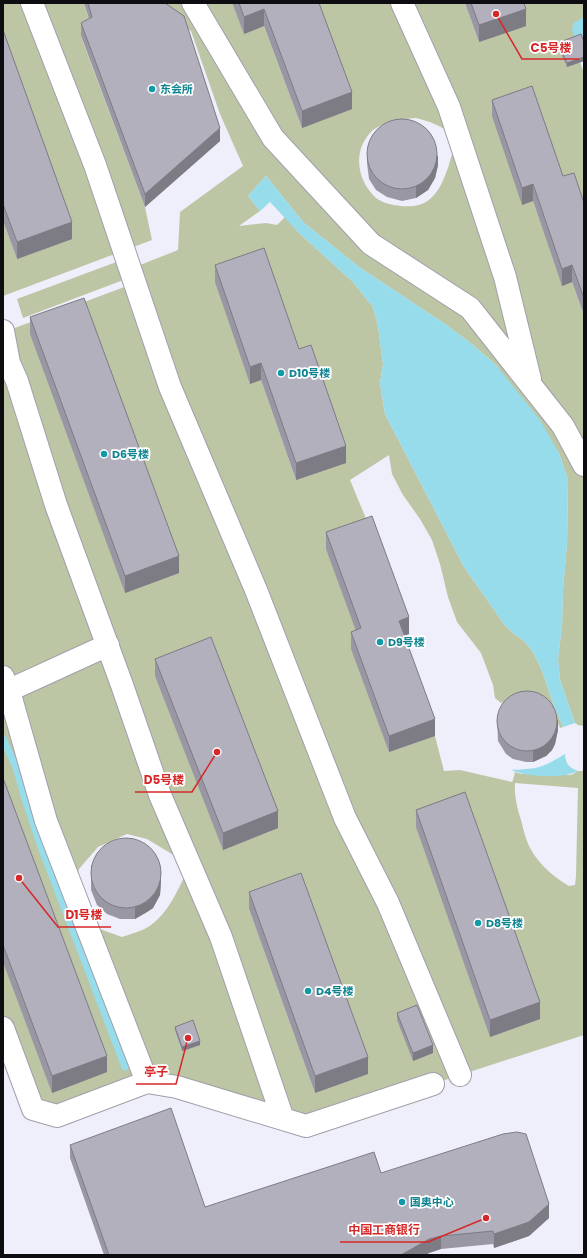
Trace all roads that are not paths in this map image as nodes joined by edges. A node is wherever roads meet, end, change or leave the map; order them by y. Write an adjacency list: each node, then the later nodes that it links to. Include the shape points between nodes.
1 (32, 3): 10 (street, via 95,165 170,387 256,590 345,818 388,903)
2 (193, 3): 5 (street, via 273,138 372,244 470,308)
3 (402, 3): 5 (street, via 449,107 505,277)
4 (3, 331): 7 (street, via 9,363 56,505)
5 (531, 386): 6 (street, via 563,426)
6 (584, 465)
7 (108, 645): 8 (street); 13 (street, via 160,795 221,937)
8 (5, 687): 11 (street, via 46,821)
9 (3, 1028): 11 (street, via 33,1109 56,1116)
10 (460, 1074)
11 (147, 1082): 13 (street, via 177,1087)
12 (433, 1084): 13 (street, via 306,1126)
13 (283, 1119)

